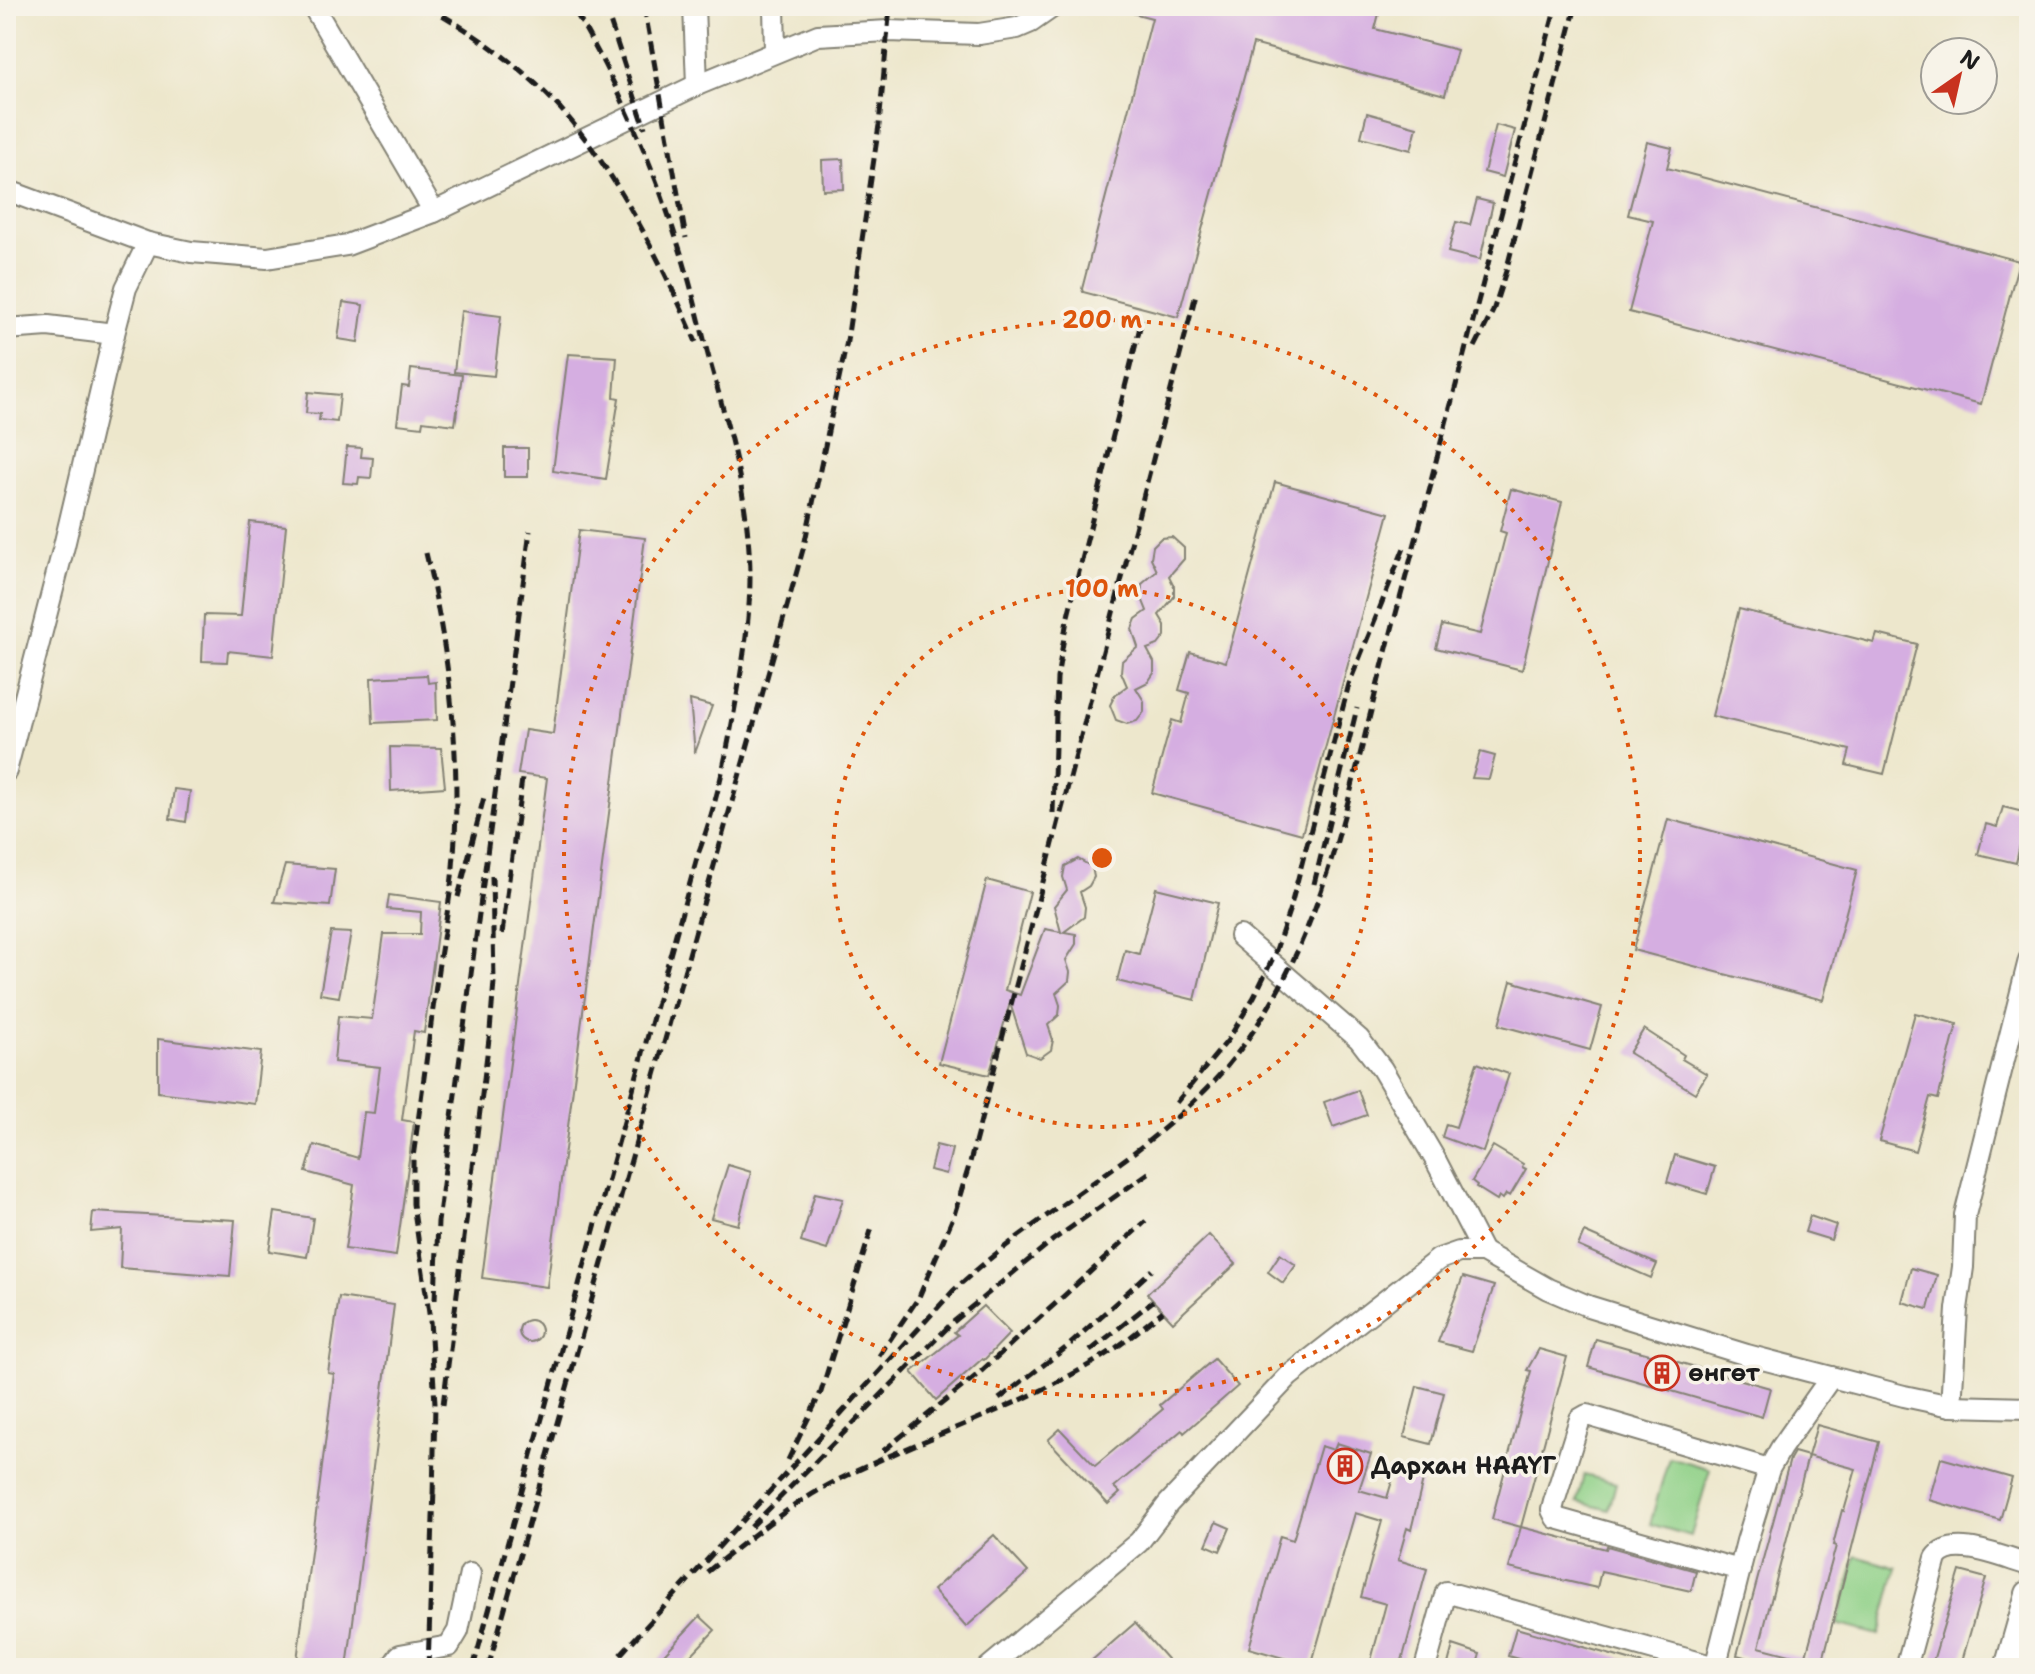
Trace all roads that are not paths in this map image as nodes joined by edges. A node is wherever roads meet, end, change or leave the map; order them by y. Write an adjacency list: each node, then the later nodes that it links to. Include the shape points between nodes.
1 (313, 6): 8 (street)
2 (694, 6): 6 (street)
3 (774, 6): 5 (street)
4 (1054, 6): 5 (street, via 1017,28 979,34 818,35)
5 (775, 52): 6 (street)
6 (697, 85): 8 (street)
7 (6, 190): 9 (street)
8 (434, 212): 9 (street, via 347,245 267,258)
9 (148, 243): 11 (street, via 126,288)
10 (6, 329): 11 (street, via 48,326)
11 (114, 334): 12 (street)
12 (6, 771)
13 (1240, 936): 15 (street, via 1359,1039 1435,1159)
14 (2029, 960): 17 (street, via 1965,1215)
15 (1483, 1252): 16 (street, via 1588,1306); 25 (street, via 1439,1259 1289,1376 1139,1542)
16 (1831, 1377): 17 (street); 19 (street)
17 (1951, 1406): 18 (street)
18 (2029, 1408)
19 (1769, 1469): 21 (street); 21 (street, via 1587,1415 1580,1419 1554,1502 1556,1518)
20 (2029, 1565): 28 (street, via 1965,1548 1942,1550)
21 (1740, 1570): 27 (street)
22 (470, 1574): 24 (street, via 458,1631 449,1646 400,1655)
23 (2029, 1594): 29 (main road)
24 (391, 1668)
25 (988, 1668)
26 (1425, 1668): 27 (street, via 1446,1592)
27 (1715, 1668)
28 (1906, 1668)
29 (2008, 1668)

